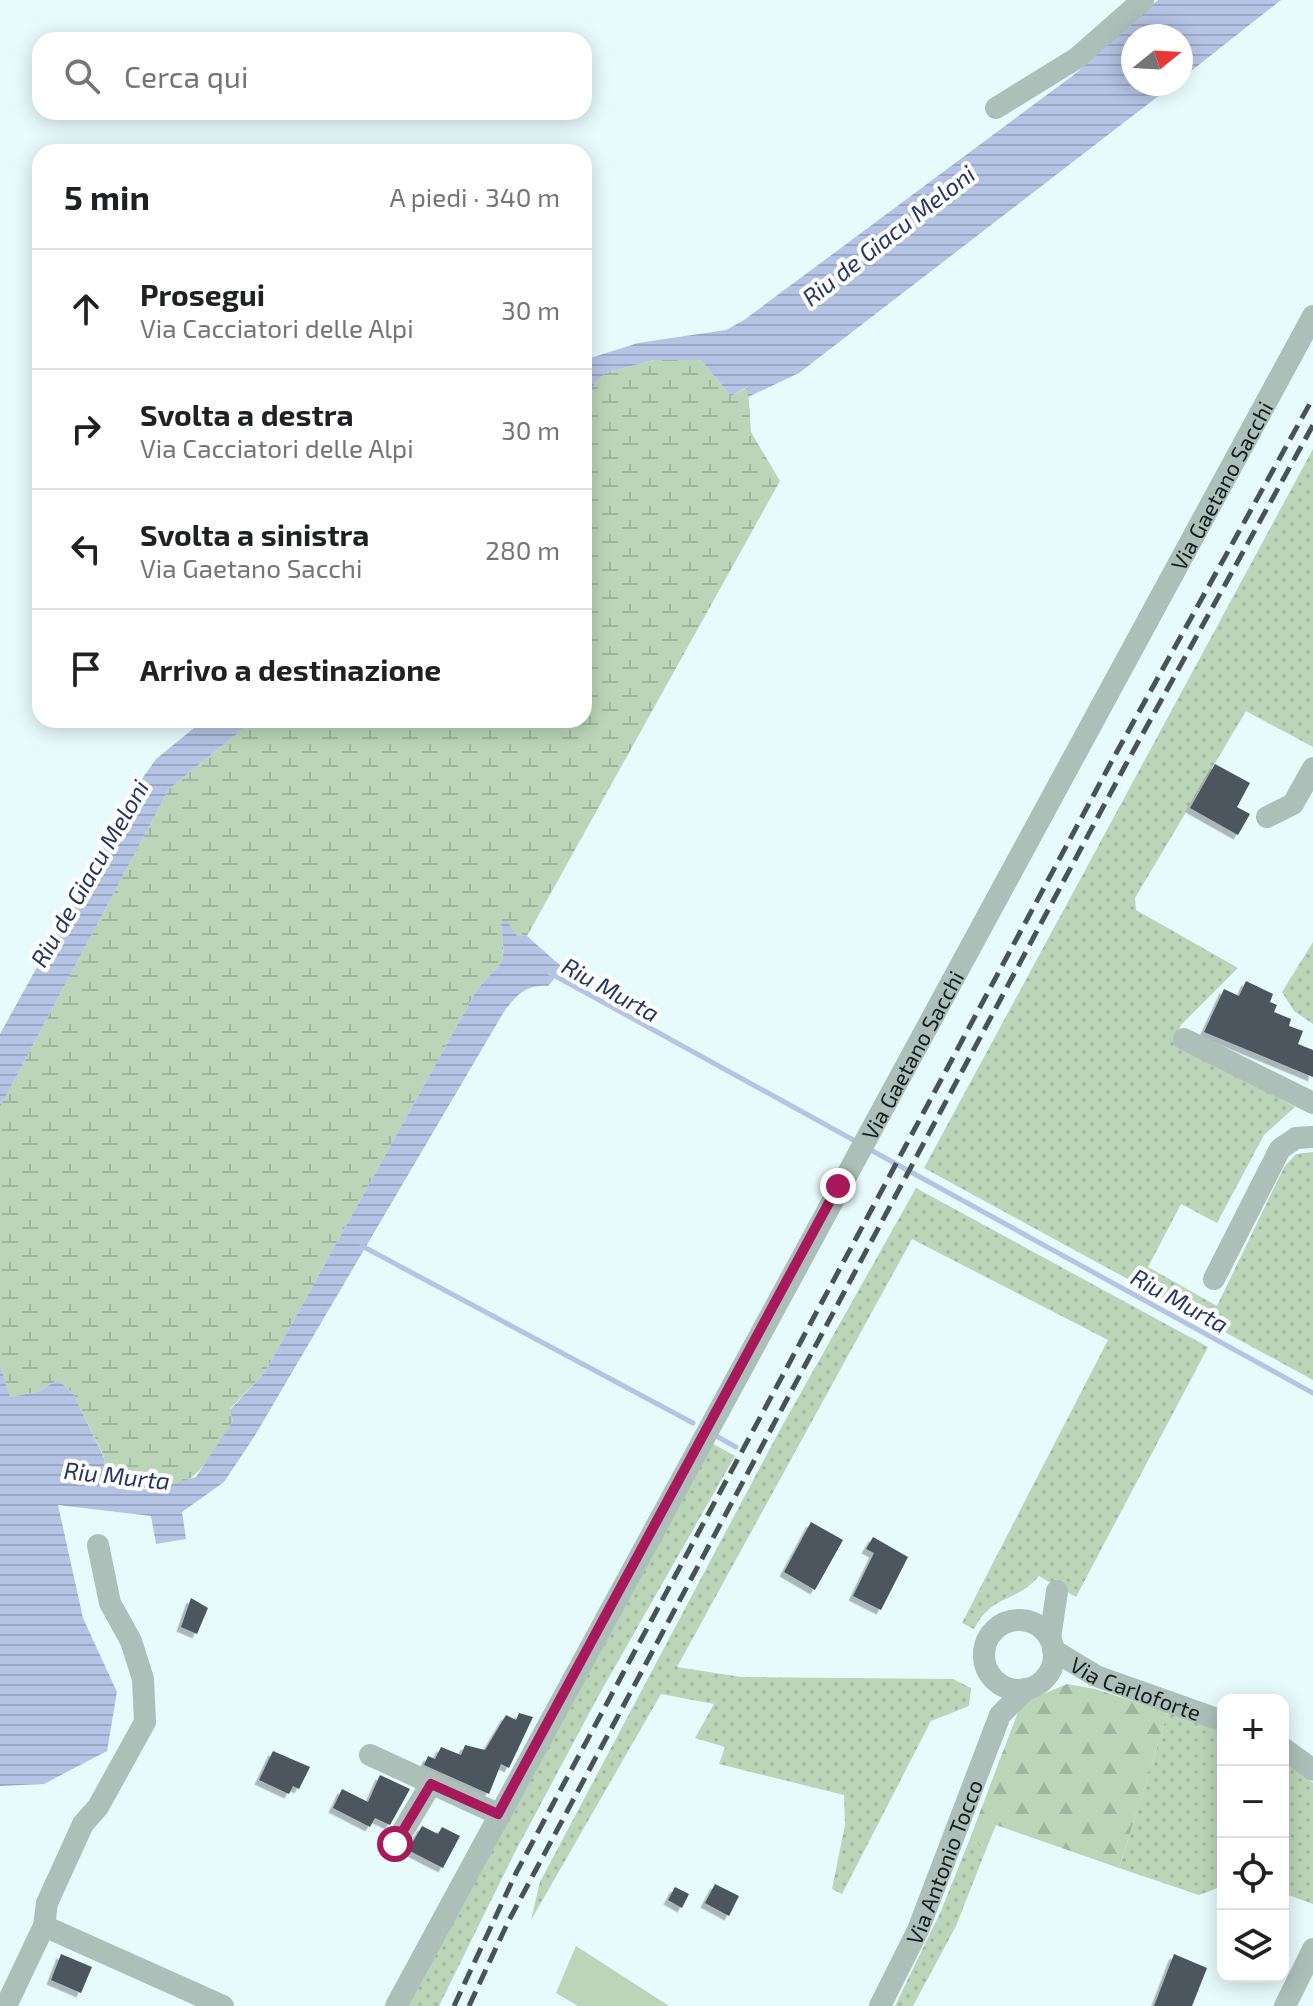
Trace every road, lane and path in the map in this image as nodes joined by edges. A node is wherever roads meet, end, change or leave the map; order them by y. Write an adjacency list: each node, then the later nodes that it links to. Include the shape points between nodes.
1 (1143, 0): 2 (street, via 1077,58)
2 (996, 108)
3 (1313, 316): 22 (street, Via Gaetano Sacchi)
4 (1313, 768): 5 (street, via 1293,804)
5 (1267, 817)
6 (1184, 1039): 7 (street)
7 (1313, 1103)
8 (1313, 1137): 9 (street, via 1296,1138 1280,1149)
9 (1214, 1279)
10 (98, 1545): 24 (street, via 110,1603 131,1641 143,1679 145,1722 78,1835 47,1903)
11 (1023, 1621): 12 (street, via 1034,1624); 12 (street, via 1057,1591); 14 (street, via 1001,1625 987,1641 985,1664)
12 (1052, 1645): 13 (street, Via Carloforte); 15 (street, via 1053,1661)
13 (1096, 1676): 15 (street); 17 (street, Via Carloforte)
14 (997, 1683): 15 (street, via 1016,1690); 16 (street, Via Antonio Tocco)
15 (1035, 1685): 16 (street, Via Antonio Tocco)
16 (1000, 1715): 29 (street, Via Antonio Tocco, via 918,1930)
17 (1217, 1719)
18 (1289, 1752): 20 (street)
19 (370, 1755): 21 (street)
20 (1313, 1770)
21 (431, 1784): 22 (street); 23 (street)
22 (498, 1814): 28 (street, Via Gaetano Sacchi)
23 (395, 1844)
24 (44, 1926): 26 (street); 27 (street)
25 (1313, 1949): 30 (street)
26 (6, 2006)
27 (223, 2006)
28 (396, 2006)
29 (880, 2006)
30 (1285, 2006)

